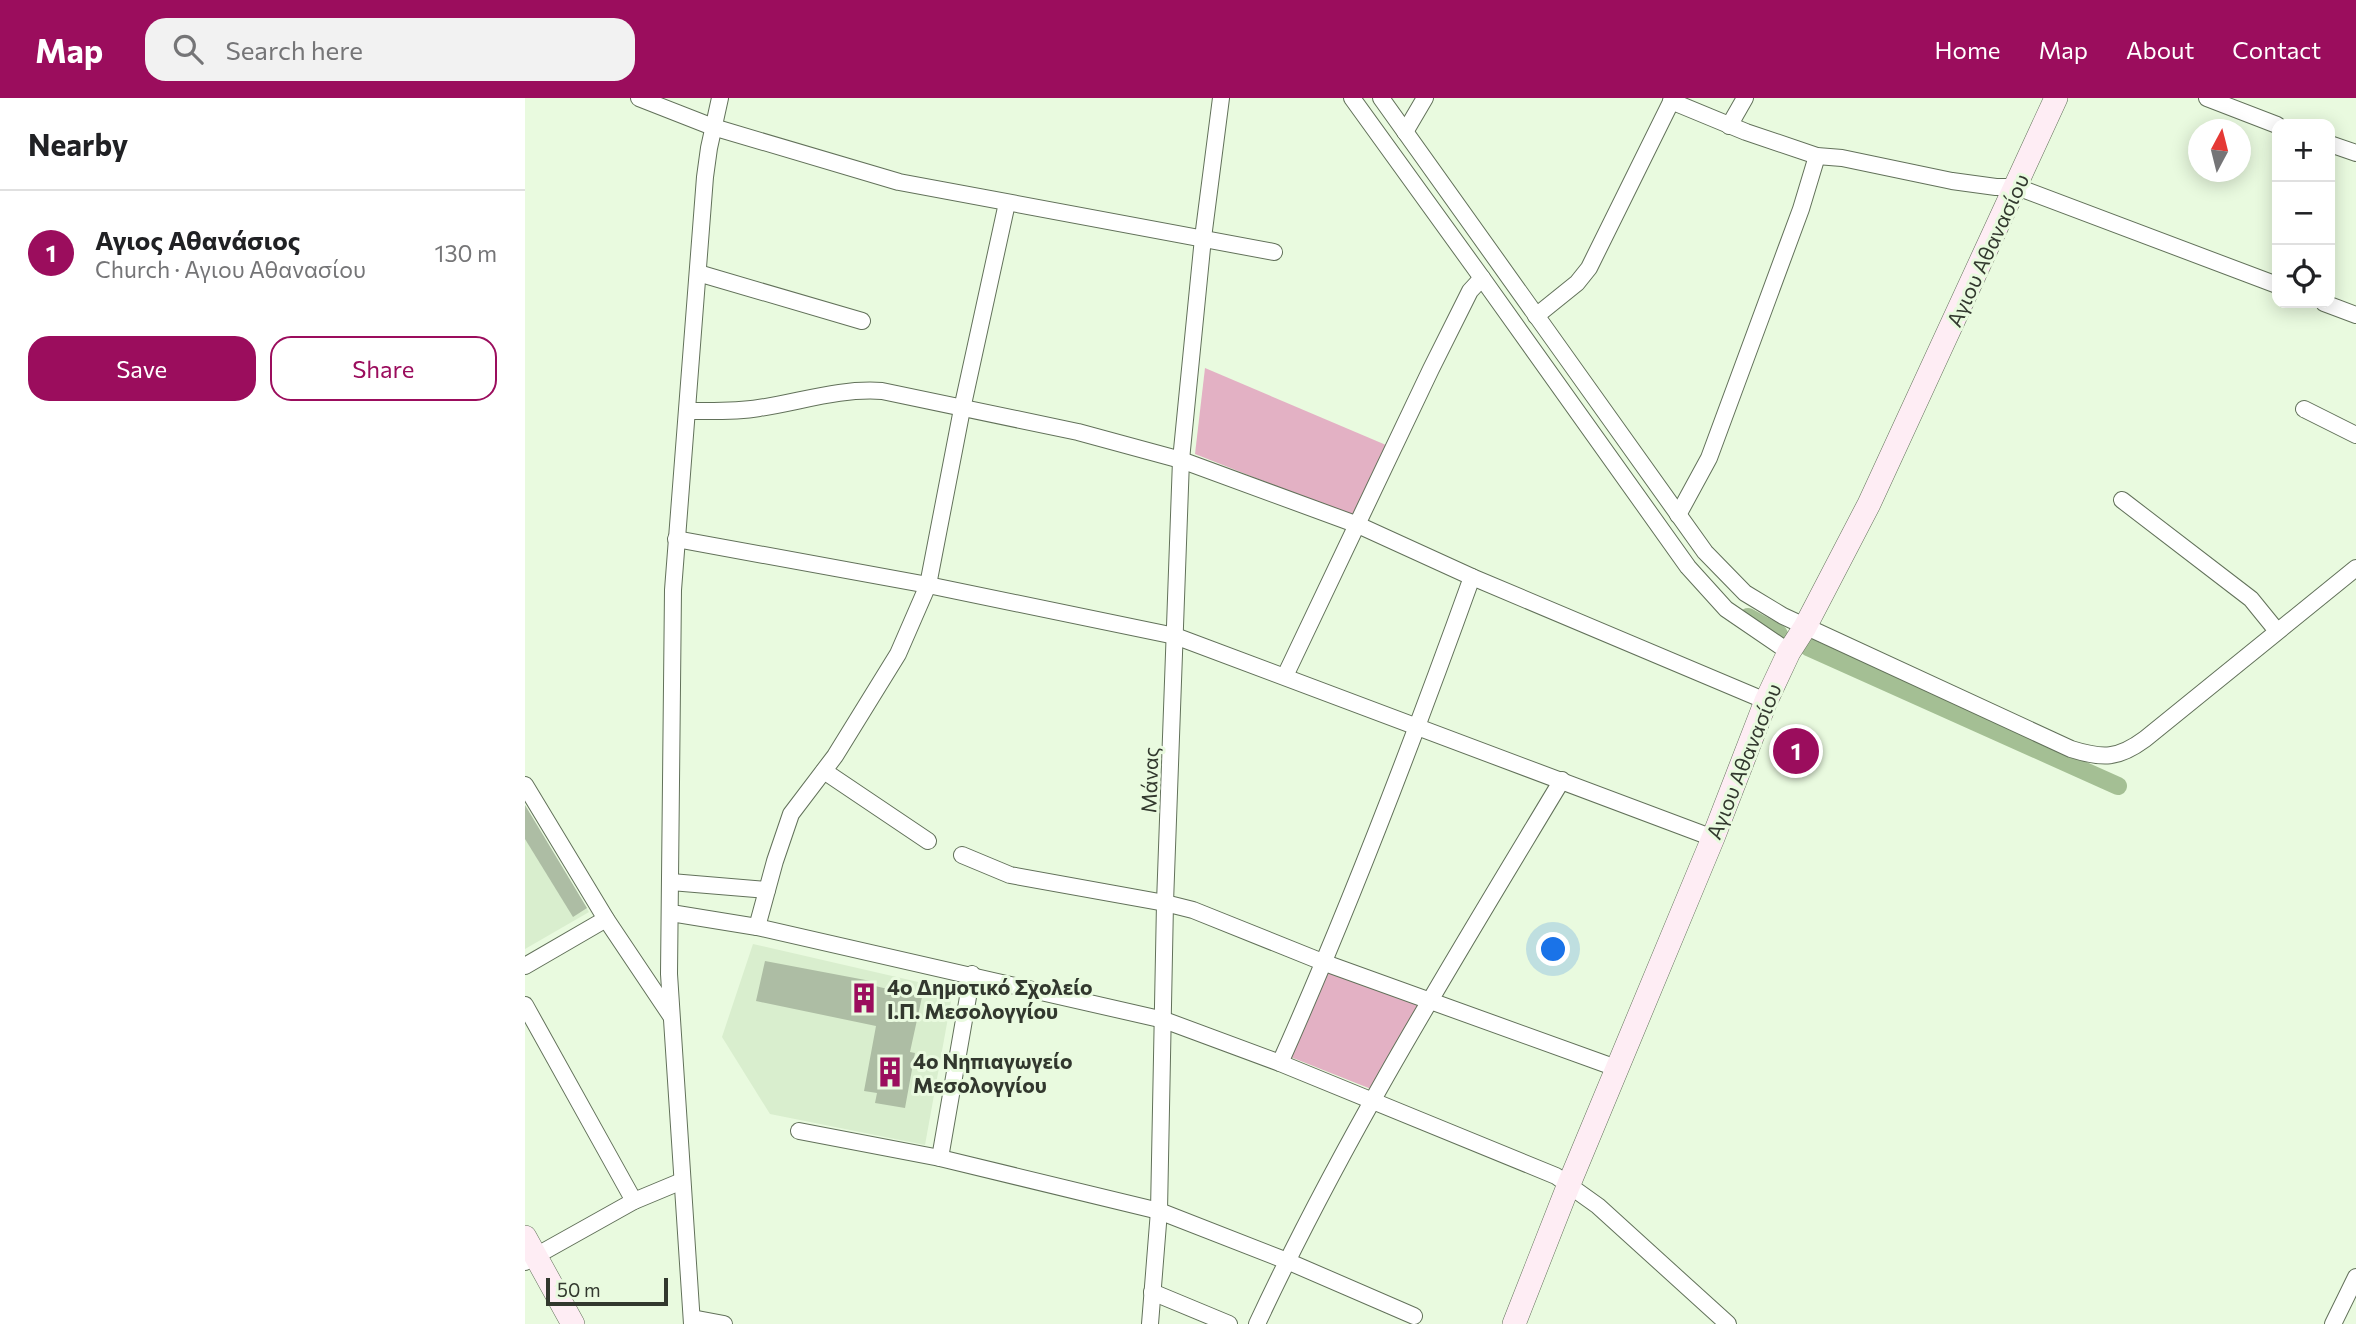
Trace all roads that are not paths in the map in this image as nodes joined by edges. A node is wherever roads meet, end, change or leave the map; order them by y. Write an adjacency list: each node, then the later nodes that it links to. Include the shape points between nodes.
1 (639, 98): 13 (street)
2 (720, 98): 13 (street)
3 (1221, 98): 20 (street, Μάνας)
4 (1352, 98): 23 (street)
5 (1381, 98): 14 (street)
6 (1425, 98): 14 (street)
7 (1745, 98): 12 (street)
8 (2056, 98): 18 (main road, Αγιου Αθανασίου)
9 (2207, 98): 11 (street)
10 (1672, 99): 12 (street); 27 (street, via 1589,268)
11 (2272, 123)
12 (1729, 126): 17 (street)
13 (713, 127): 19 (street, via 899,182); 22 (street)
14 (1405, 132): 27 (street)
15 (2335, 146): 16 (street)
16 (2356, 153)
17 (1817, 156): 18 (street, via 1952,181); 35 (street, via 1709,458)
18 (2017, 187): 24 (street); 41 (main road, Αγιου Αθανασίου, via 1869,504)
19 (1007, 203): 20 (street); 29 (street)
20 (1203, 237): 21 (street); 33 (street, Μάνας)
21 (1274, 252)
22 (698, 273): 28 (street); 31 (street)
23 (1482, 278): 36 (street, via 1470,291); 44 (street, via 1688,567 1726,609)
24 (2272, 283)
25 (2335, 307): 26 (street)
26 (2356, 315)
27 (1536, 316): 35 (street)
28 (862, 321)
29 (962, 409): 31 (street, via 864,390 749,410); 33 (street, via 1078,432); 40 (street)
30 (2304, 409): 32 (street)
31 (688, 411): 37 (street)
32 (2356, 435)
33 (1181, 460): 36 (street); 43 (street, Μάνας)
34 (2122, 500): 42 (street, via 2251,599)
35 (1678, 515): 41 (street, via 1733,582 1761,604)
36 (1358, 525): 39 (street); 45 (street)
37 (676, 539): 40 (street); 54 (street)
38 (2356, 568): 42 (street)
39 (1472, 577): 46 (street); 47 (street)
40 (928, 585): 43 (street); 48 (street, via 898,654)
41 (1805, 627): 42 (street, via 2071,750 2103,757 2131,749); 44 (main road, Αγιου Αθανασίου)
42 (2277, 631)
43 (1175, 636): 45 (street); 56 (street, Μάνας)
44 (1789, 652): 46 (main road, Αγιου Αθανασίου)
45 (1285, 676): 47 (street)
46 (1766, 701): 51 (main road, Αγιου Αθανασίου)
47 (1418, 727): 49 (street); 60 (street)
48 (824, 771): 52 (street); 55 (street, via 787,824)
49 (1562, 780): 51 (street); 63 (street)
50 (527, 791): 58 (street)
51 (1713, 838): 68 (main road, Αγιου Αθανασίου)
52 (928, 841)
53 (962, 855): 56 (street, via 1010,875)
54 (671, 882): 55 (street); 57 (street)
55 (767, 890): 59 (street)
56 (1165, 903): 60 (street); 66 (street, Μάνας)
57 (671, 913): 59 (street); 65 (street)
58 (606, 919): 61 (street); 65 (street)
59 (757, 927): 62 (street)
60 (1325, 962): 63 (street); 67 (street)
61 (525, 966)
62 (972, 975): 66 (street); 71 (street)
63 (1429, 1000): 68 (street); 69 (street)
64 (525, 1005): 74 (street)
65 (671, 1016): 72 (street)
66 (1164, 1020): 67 (street); 75 (street, Μάνας)
67 (1280, 1063): 69 (street)
68 (1619, 1069): 73 (main road, Αγιου Αθανασίου)
69 (1372, 1101): 73 (street); 77 (street)
70 (799, 1131): 71 (street)
71 (940, 1158): 75 (street)
72 (682, 1181): 74 (street); 81 (street)
73 (1569, 1184): 87 (main road, Αγιου Αθανασίου); 88 (street)
74 (634, 1201): 76 (street)
75 (1159, 1211): 77 (street); 79 (street, Μάνας)
76 (529, 1252): 82 (main road)
77 (1287, 1261): 80 (street); 86 (street)
78 (2356, 1277): 89 (street)
79 (1152, 1292): 84 (street, Μάνας); 85 (street)
80 (1414, 1316)
81 (692, 1321): 83 (street)
82 (573, 1324)
83 (724, 1324)
84 (1150, 1324)
85 (1229, 1324)
86 (1257, 1324)
87 (1514, 1324)
88 (1728, 1324)
89 (2333, 1324)

